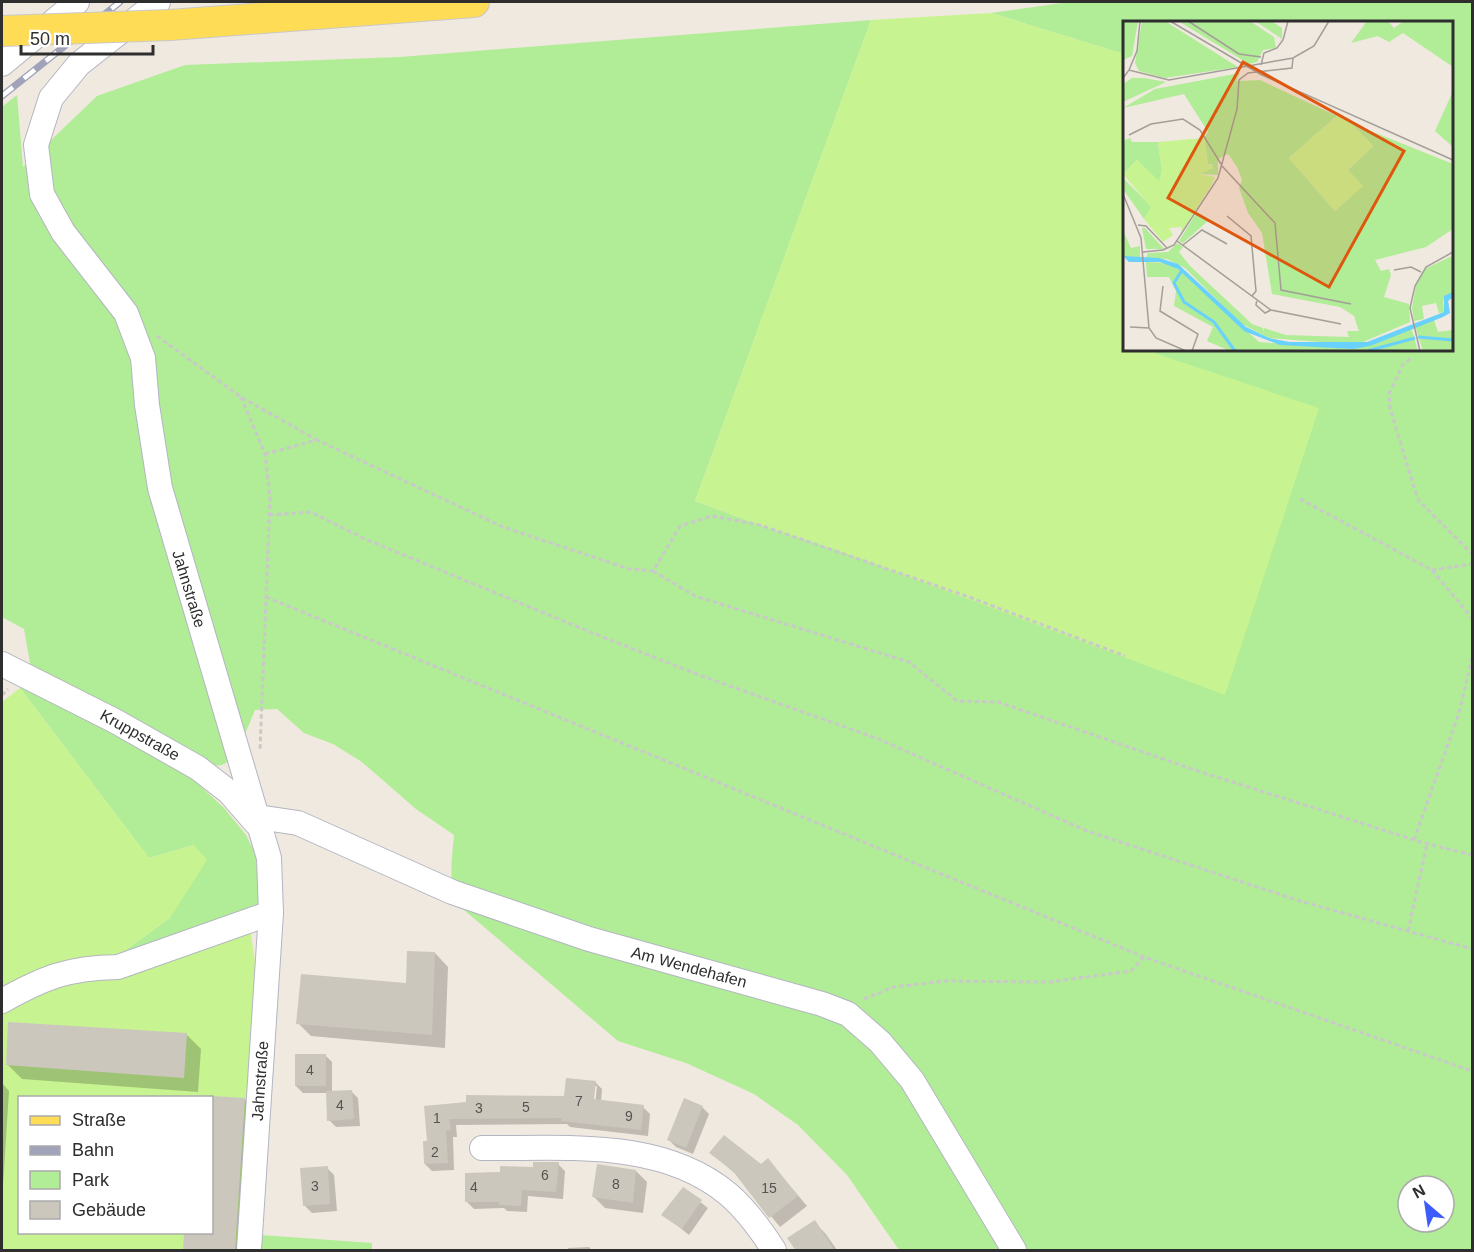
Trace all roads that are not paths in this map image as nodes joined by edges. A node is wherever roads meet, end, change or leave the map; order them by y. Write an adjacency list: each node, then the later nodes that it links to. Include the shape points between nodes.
1 (77, 2): 5 (street)
2 (474, 2): 3 (main road)
3 (164, 13): 4 (main road, bridge); 7 (street, Jahnstraße, via 79,64 51,98 36,145 42,194 63,232 126,313 143,358 160,488)
4 (2, 31)
5 (2, 64)
6 (2, 664): 7 (street, Kruppstraße, via 116,721 198,768)
7 (260, 823): 8 (street, Jahnstraße, via 269,858); 13 (street, Am Wendehafen, via 298,823 452,892 579,936 848,1014 880,1042 912,1080)
8 (271, 913): 9 (street, via 118,967 66,971); 11 (street, Jahnstraße)
9 (2, 1000)
10 (482, 1148): 12 (street, via 614,1150 666,1160 728,1194 756,1223)
11 (249, 1251)
12 (774, 1251)
13 (1014, 1251)

